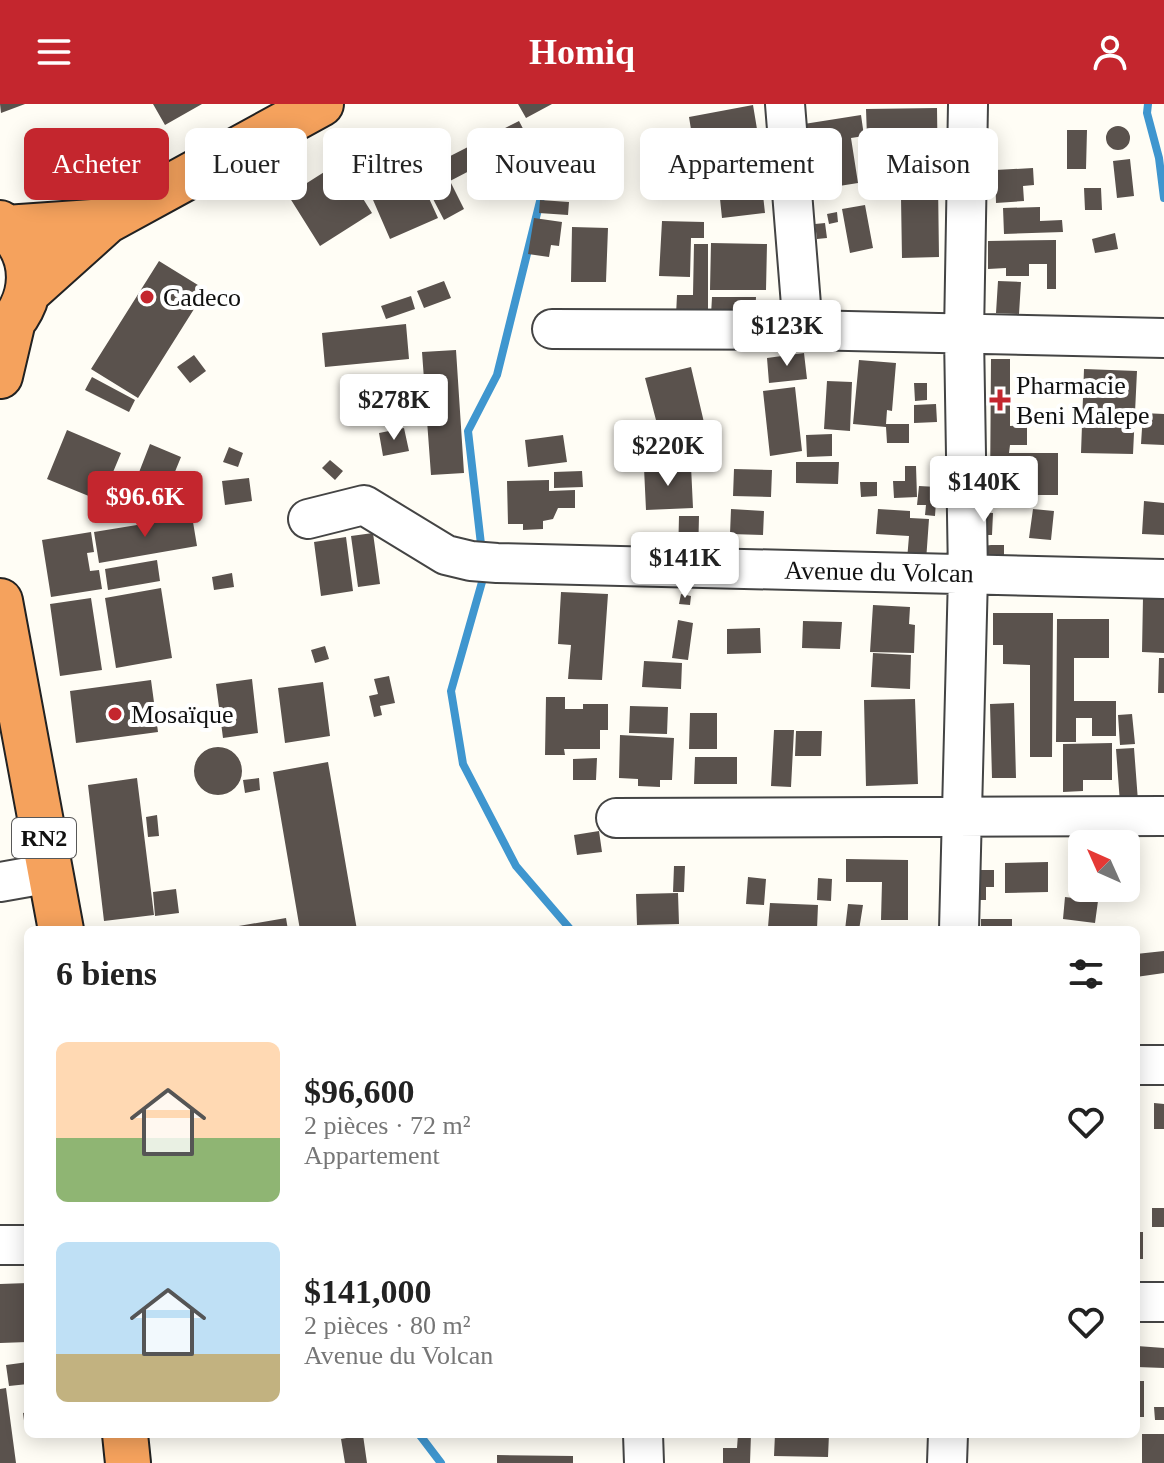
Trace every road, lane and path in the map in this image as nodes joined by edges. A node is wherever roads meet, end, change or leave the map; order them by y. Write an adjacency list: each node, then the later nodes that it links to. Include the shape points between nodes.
1 (321, 104): 4 (highway)
2 (785, 104): 8 (street)
3 (968, 104): 9 (street)
4 (107, 221): 5 (highway); 6 (highway)
5 (3, 226): 6 (highway, via 21,246 29,268)
6 (13, 317): 11 (highway)
7 (552, 329): 8 (street)
8 (803, 330): 9 (street)
9 (964, 335): 10 (street); 13 (street)
10 (1164, 338)
11 (0, 376)
12 (308, 519): 13 (street, Avenue du Volcan, via 364,505 446,555 484,562)
13 (968, 575): 14 (street, Avenue du Volcan); 17 (street)
14 (1164, 579)
15 (0, 601): 16 (highway, RN2)
16 (8, 692): 20 (highway, RN2)
17 (962, 816): 18 (street); 19 (street); 23 (street)
18 (1164, 816)
19 (616, 818)
20 (51, 873): 21 (street); 22 (highway, RN2)
21 (0, 882)
22 (60, 926)
23 (959, 926)
24 (1140, 1065): 25 (street)
25 (1164, 1065)
26 (0, 1245): 27 (street)
27 (24, 1245)
28 (1140, 1302): 29 (street)
29 (1164, 1302)
30 (125, 1438): 33 (highway)
31 (643, 1438): 34 (street)
32 (948, 1438): 35 (street)
33 (128, 1463)
34 (644, 1463)
35 (947, 1463)

